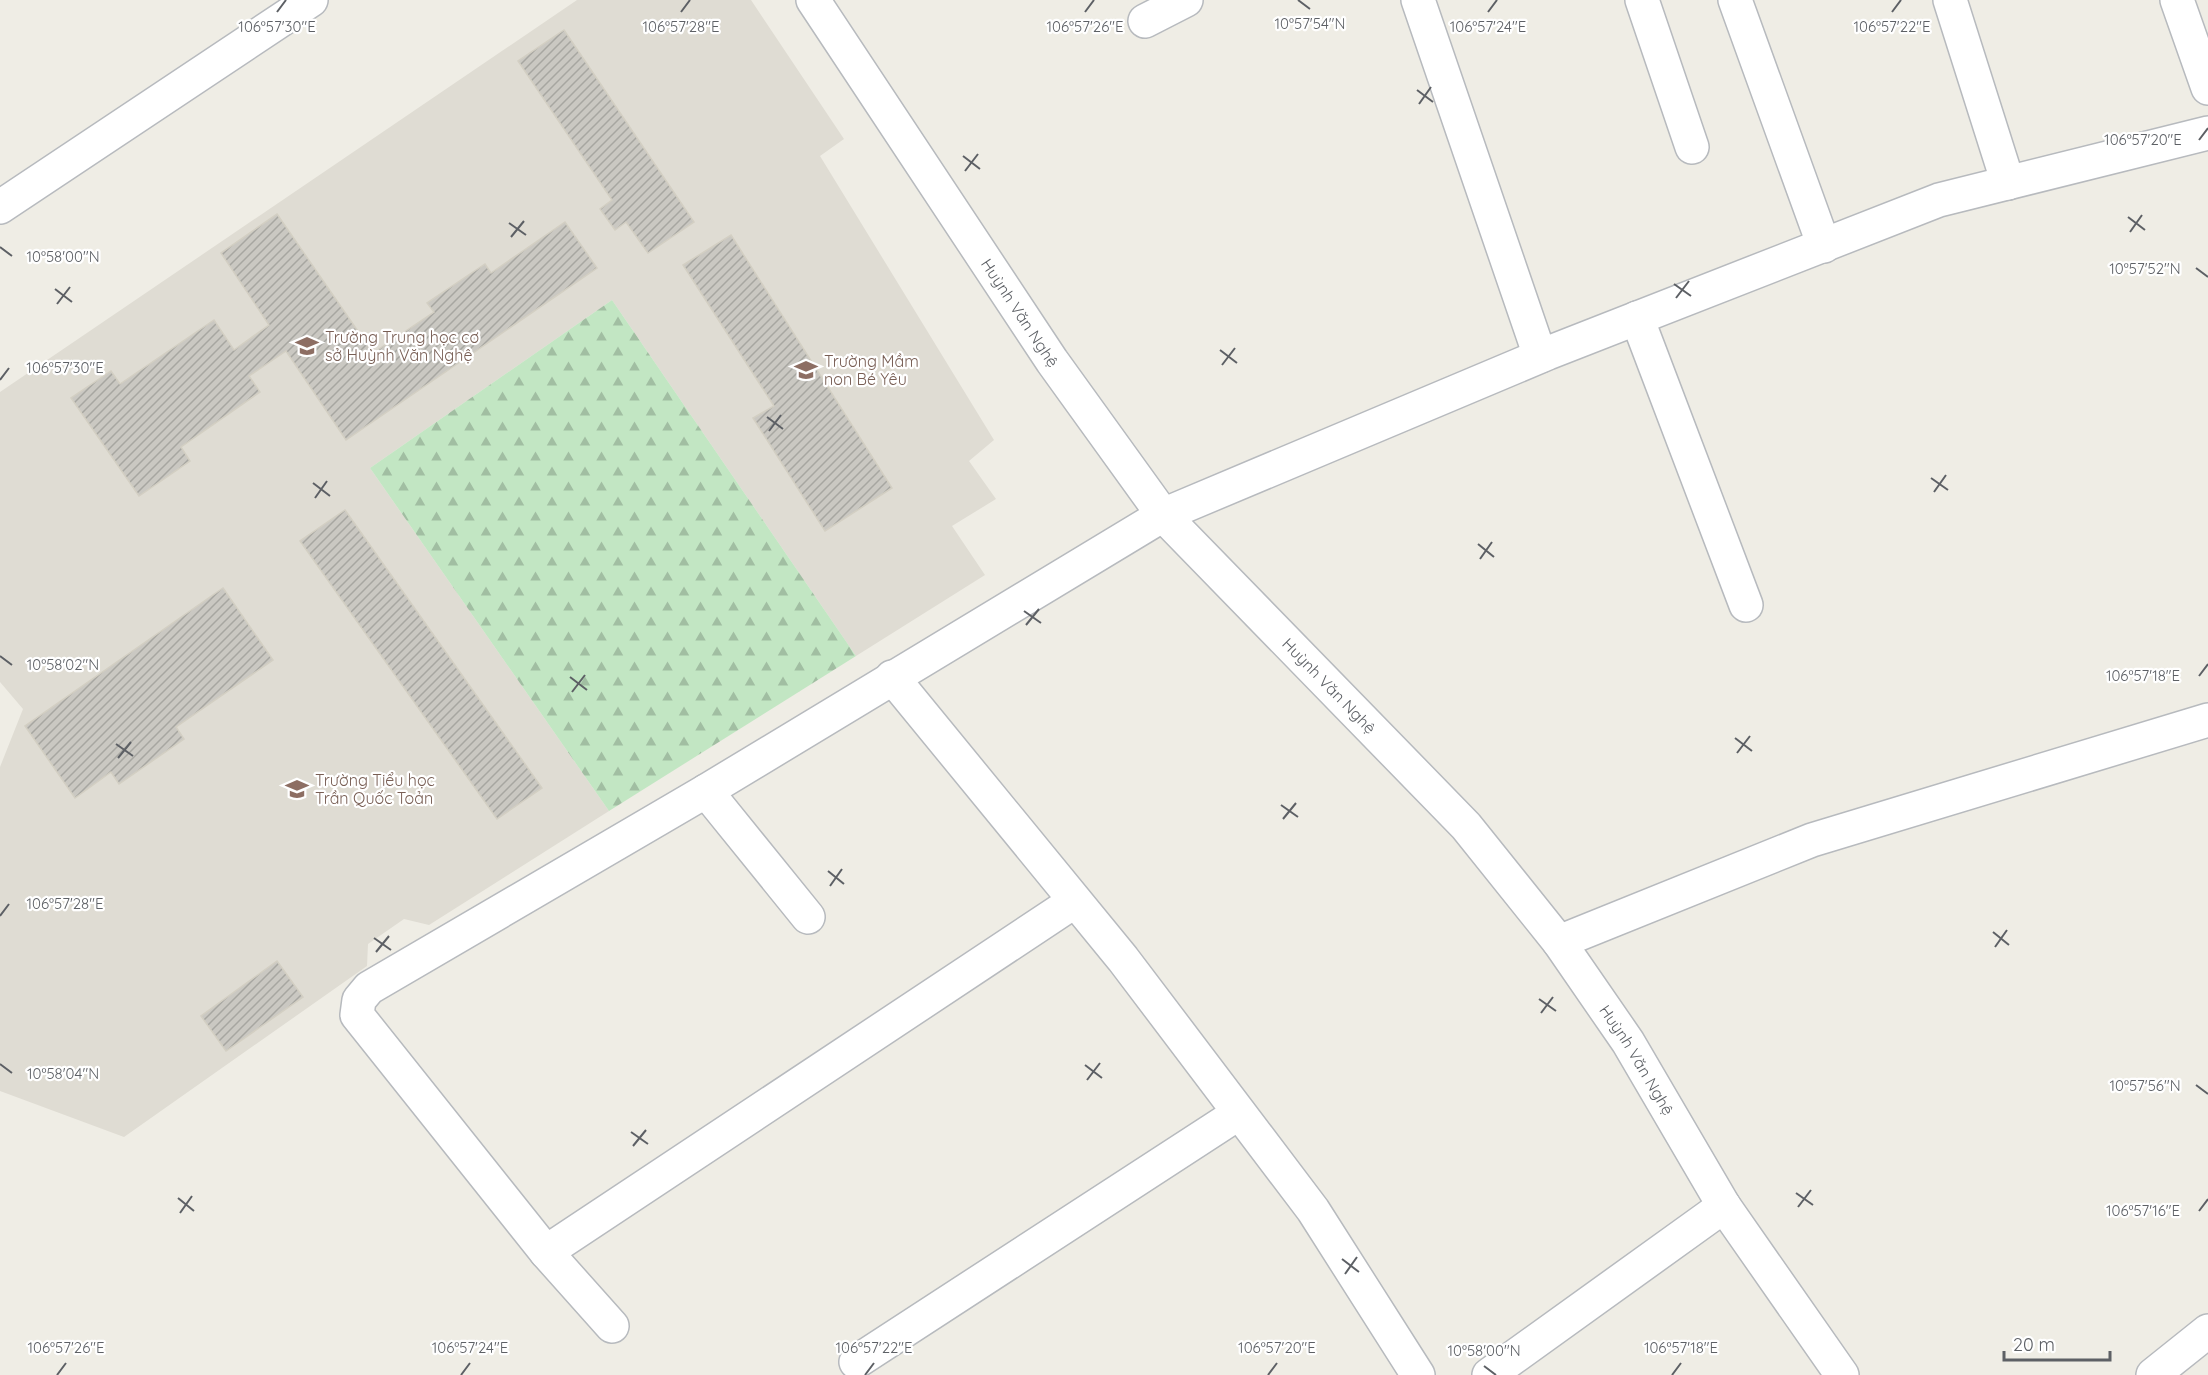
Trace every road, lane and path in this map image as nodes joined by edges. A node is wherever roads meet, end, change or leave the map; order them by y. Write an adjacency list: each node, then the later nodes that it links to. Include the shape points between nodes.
1 (311, 0): 14 (street)
2 (813, 0): 18 (street, Huỳnh Văn Nghệ, via 1052,361)
3 (1186, 0): 9 (street)
4 (1419, 0): 17 (street)
5 (1642, 0): 12 (street)
6 (1735, 0): 15 (street)
7 (1950, 0): 13 (street)
8 (2177, 0): 10 (street)
9 (1145, 21)
10 (2208, 88)
11 (2208, 133): 13 (street)
12 (1692, 147)
13 (2007, 183): 15 (street, via 1940,200)
14 (0, 207)
15 (1824, 246): 16 (street)
16 (1637, 318): 17 (street); 19 (street)
17 (1540, 356): 18 (street)
18 (1163, 515): 20 (street); 25 (street, Huỳnh Văn Nghệ, via 1466,826)
19 (1746, 606)
20 (892, 677): 22 (street); 23 (street)
21 (2208, 720): 25 (street, via 1812,840)
22 (706, 790): 24 (street); 28 (street, via 369,988 359,1000 357,1015)
23 (1075, 901): 26 (street); 28 (street)
24 (808, 917)
25 (1559, 942): 27 (street, Huỳnh Văn Nghệ, via 1628,1042)
26 (1239, 1113): 31 (street); 32 (street, via 1313,1210)
27 (1724, 1206): 33 (street); 34 (street, Huỳnh Văn Nghệ)
28 (546, 1252): 29 (street)
29 (612, 1326)
30 (2208, 1331): 35 (street)
31 (856, 1362)
32 (1418, 1375)
33 (1489, 1375)
34 (1842, 1375)
35 (2153, 1375)

